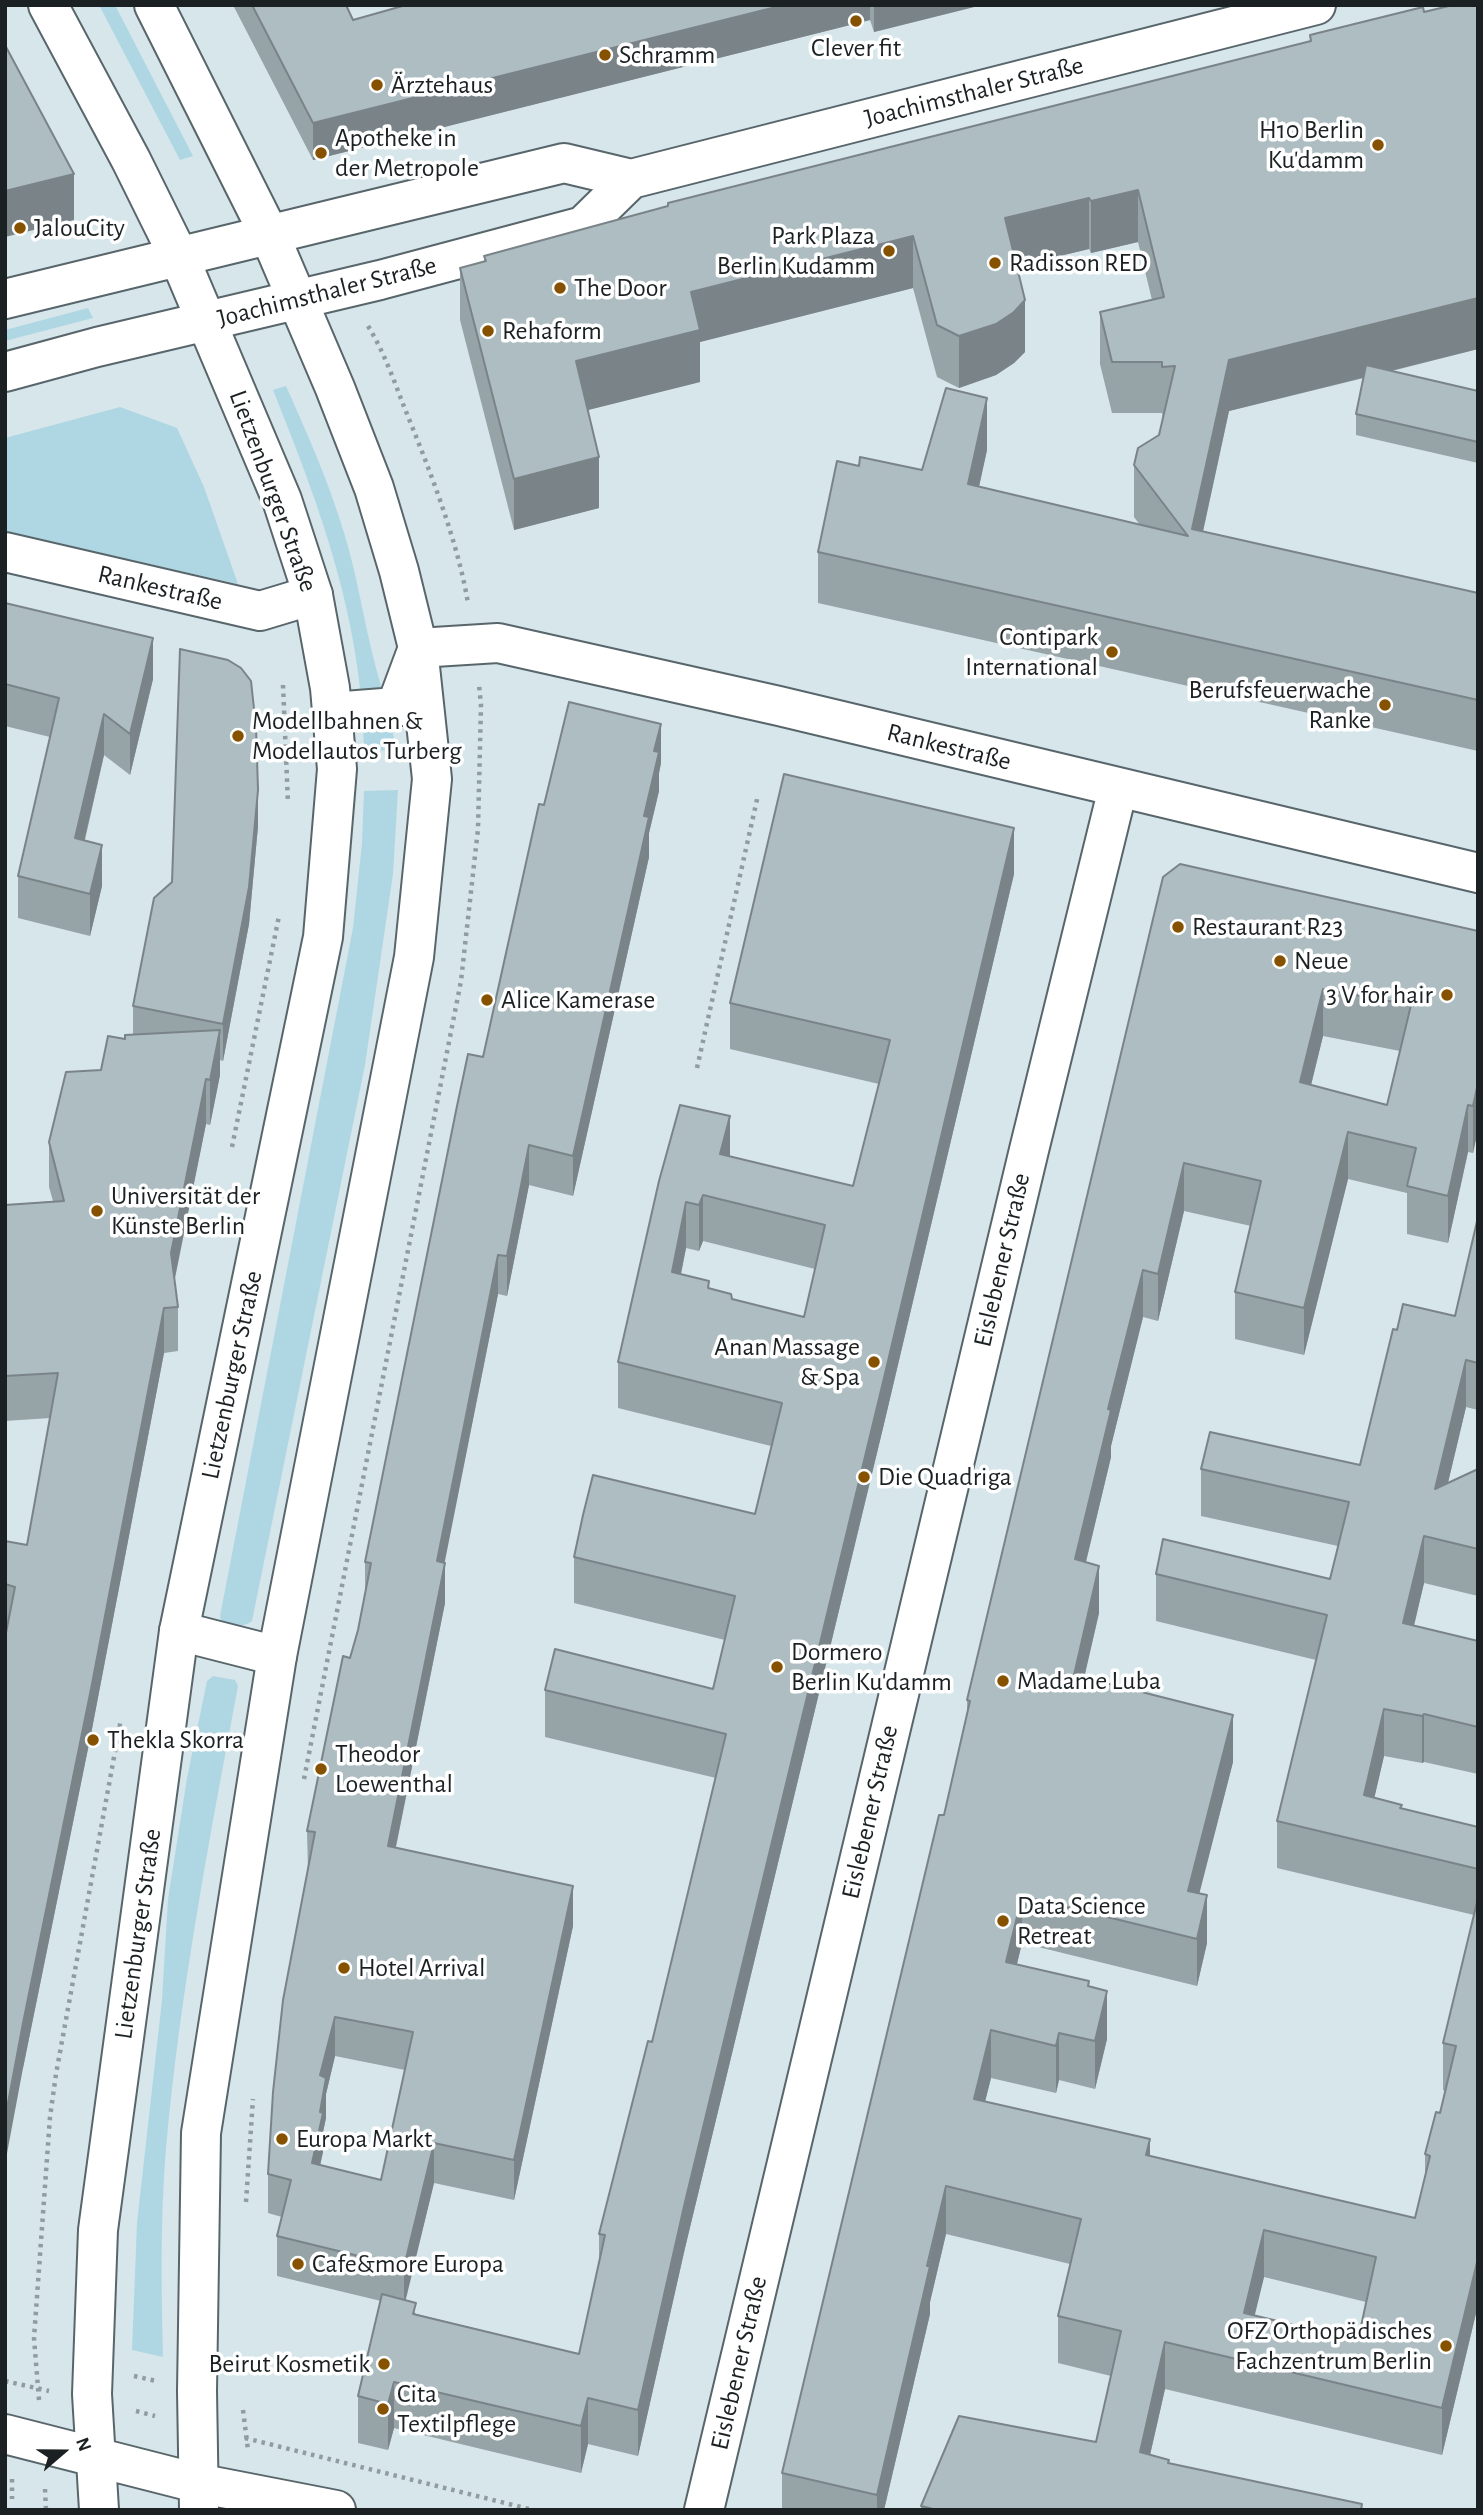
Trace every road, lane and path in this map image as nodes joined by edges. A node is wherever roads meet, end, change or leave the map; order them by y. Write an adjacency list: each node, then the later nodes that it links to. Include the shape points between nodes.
1 (48, 5): 6 (main road, Lietzenburger Straße)
2 (154, 5): 5 (main road)
3 (1316, 5): 4 (main road, Joachimsthaler Straße)
4 (631, 179): 5 (main road, Joachimsthaler Straße, via 564,163); 8 (main road, Joachimsthaler Straße, via 583,226)
5 (270, 236): 6 (main road, Joachimsthaler Straße); 8 (main road)
6 (179, 257): 7 (main road, Joachimsthaler Straße); 9 (main road, Lietzenburger Straße)
7 (5, 299)
8 (297, 300): 9 (main road, Joachimsthaler Straße); 15 (main road, via 374,488)
9 (207, 321): 11 (main road, Joachimsthaler Straße); 14 (main road, Lietzenburger Straße, via 282,500)
10 (387, 363): 13 (path, via 431,477)
11 (5, 372)
12 (5, 552): 14 (main road, Rankestraße, via 260,611)
13 (466, 592)
14 (313, 595): 18 (main road, Lietzenburger Straße)
15 (418, 648): 18 (main road, via 396,707); 19 (main road, Rankestraße, via 498,643); 27 (main road, via 432,779 414,957)
16 (283, 681): 21 (path)
17 (481, 705): 29 (path, via 478,829 461,981)
18 (332, 712): 26 (main road, Lietzenburger Straße, via 337,769 323,937)
19 (1118, 788): 22 (main road, Rankestraße); 42 (main road, Eislebener Straße)
20 (758, 794): 24 (path)
21 (288, 804)
22 (1478, 873)
23 (281, 904): 25 (path)
24 (696, 1068)
25 (231, 1154)
26 (179, 1631): 27 (main road); 37 (main road, Lietzenburger Straße, via 99,2230 92,2394)
27 (277, 1656): 38 (main road, via 201,2133)
28 (123, 1707): 32 (path, via 56,2074)
29 (303, 1787)
30 (253, 2091): 31 (path)
31 (245, 2214)
32 (34, 2338)
33 (133, 2376): 34 (path)
34 (163, 2383)
35 (5, 2434): 37 (main road)
36 (308, 2453): 41 (path)
37 (95, 2458): 38 (main road); 39 (main road, Lietzenburger Straße)
38 (198, 2496): 40 (main road)
39 (99, 2510)
40 (336, 2510)
41 (533, 2510)
42 (704, 2510)

